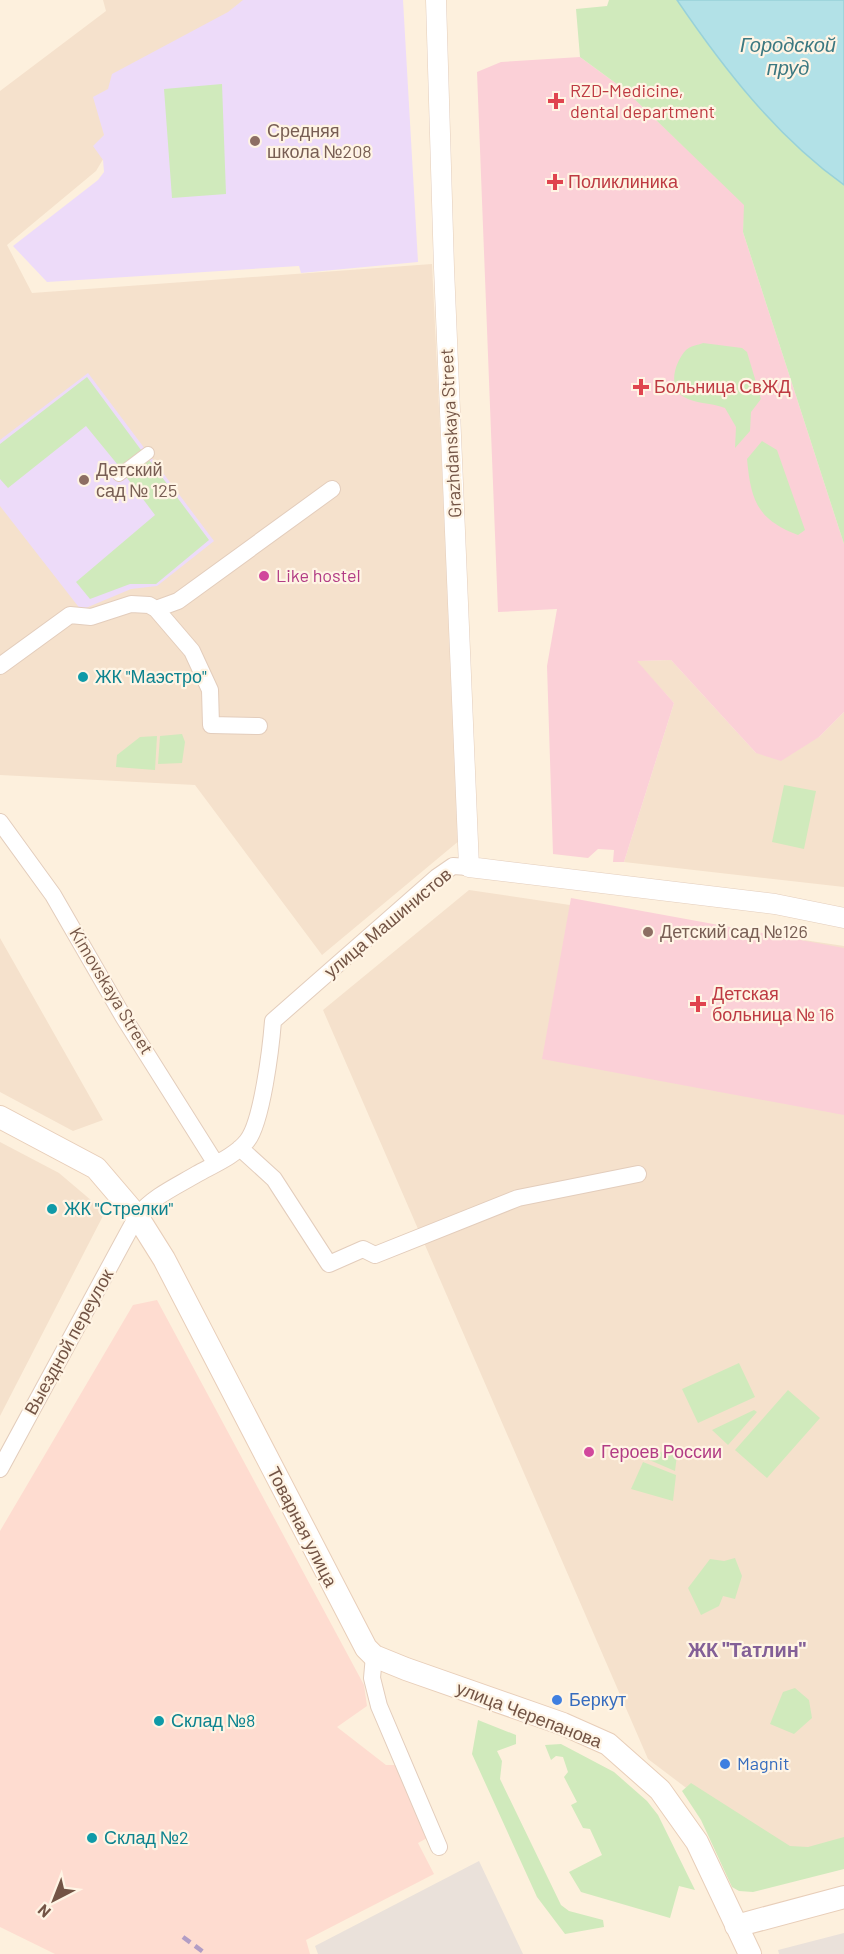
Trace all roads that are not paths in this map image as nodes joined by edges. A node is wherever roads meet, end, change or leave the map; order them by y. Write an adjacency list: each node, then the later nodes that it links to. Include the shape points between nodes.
1 (436, 0): 9 (street, Grazhdanskaya Street)
2 (148, 453): 3 (street)
3 (119, 475)
4 (332, 489): 5 (street, via 178,601)
5 (156, 609): 6 (street, via 131,604 90,617 70,615); 7 (street, via 192,651 206,680 211,725)
6 (0, 666)
7 (259, 726)
8 (0, 822): 13 (street, Kimovskaya Street, via 53,895 124,1018)
9 (469, 867): 10 (street, улица Машинистов, via 751,901); 12 (street, улица Машинистов, via 453,866 437,877 273,1021 254,1127)
10 (844, 918)
11 (0, 1117): 15 (main road, Товарная улица, via 96,1168)
12 (240, 1149): 13 (street, улица Машинистов); 14 (street, via 274,1179 329,1264 363,1249 375,1255 518,1198)
13 (216, 1164): 15 (street, улица Машинистов, via 155,1197)
14 (639, 1174)
15 (137, 1216): 16 (street, Выездной переулок); 17 (main road, Товарная улица, via 164,1259 358,1637)
16 (0, 1469)
17 (374, 1656): 18 (street, via 372,1678 379,1706); 20 (main road, улица Черепанова, via 608,1744 660,1790 697,1842)
18 (439, 1847)
19 (844, 1897): 20 (main road)
20 (736, 1926): 21 (main road, улица Черепанова)
21 (750, 1954)

